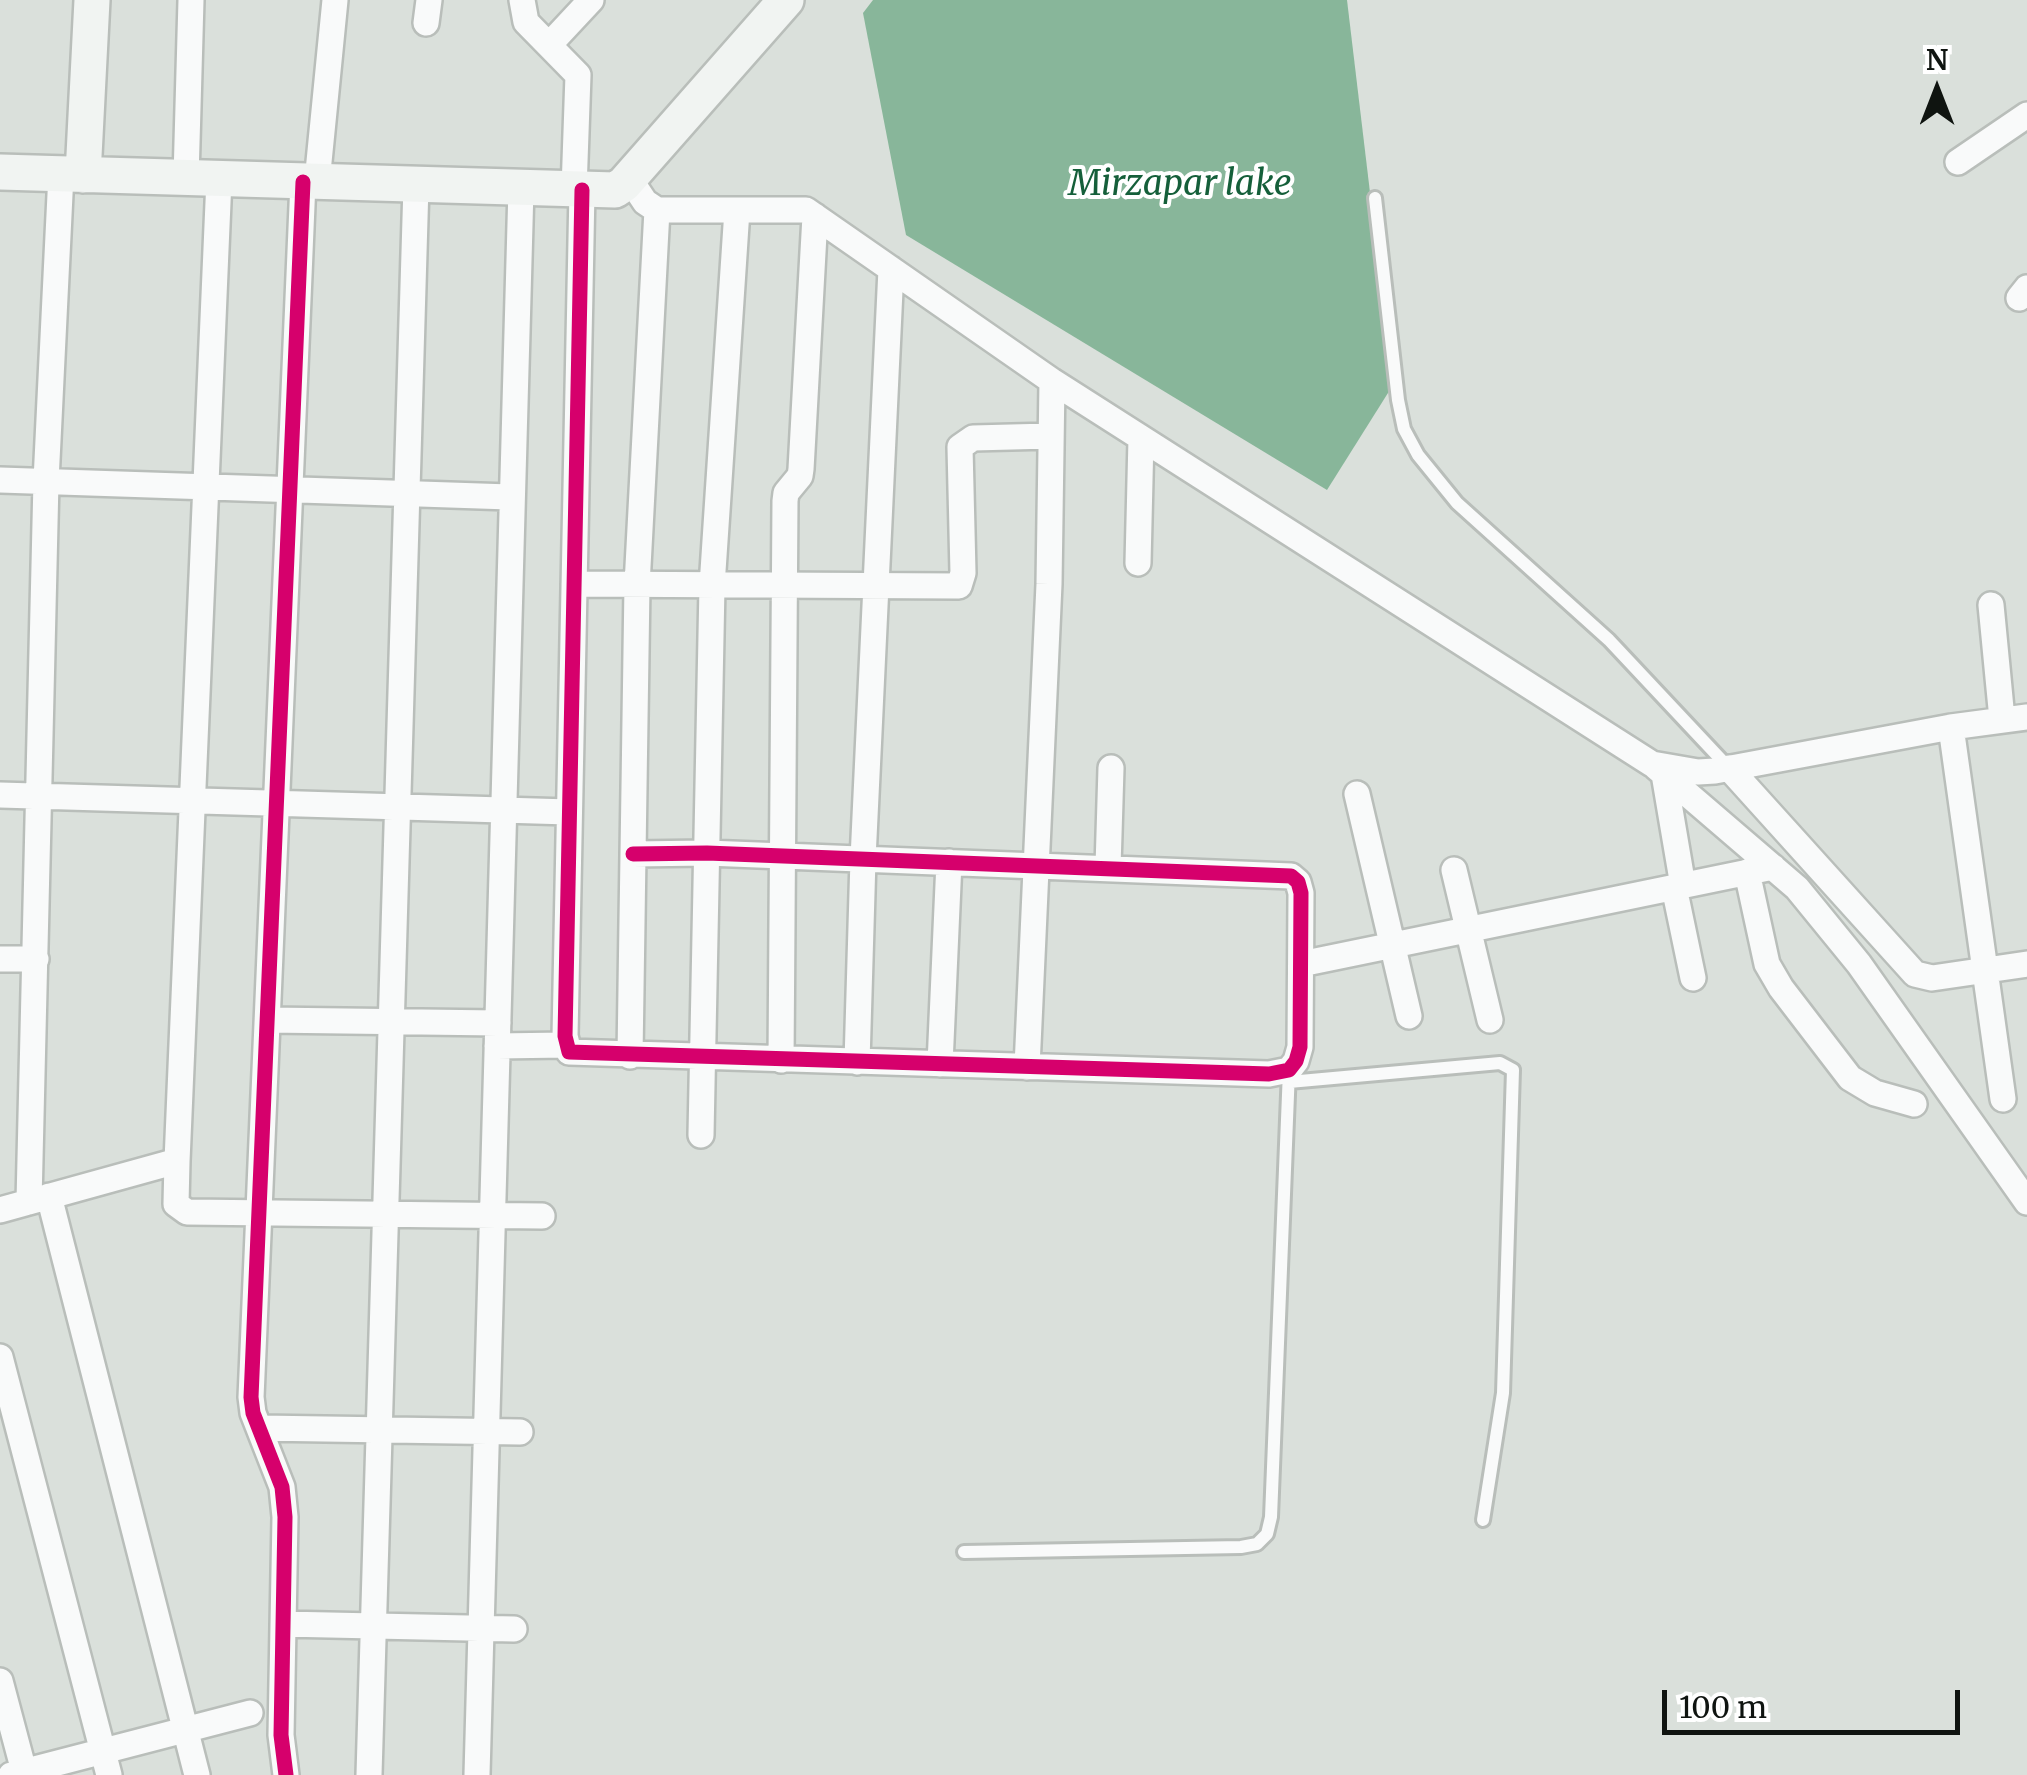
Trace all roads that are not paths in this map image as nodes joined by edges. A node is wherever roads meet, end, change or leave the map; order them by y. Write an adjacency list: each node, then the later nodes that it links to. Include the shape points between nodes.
1 (92, 0): 11 (street)
2 (191, 0): 12 (street)
3 (335, 0): 14 (street)
4 (522, 0): 7 (street, via 526,22)
5 (591, 0): 7 (street)
6 (786, 0): 13 (street)
7 (549, 44): 17 (street, via 580,84)
8 (2027, 115): 9 (street)
9 (1958, 162)
10 (0, 172): 11 (street)
11 (72, 175): 12 (street); 27 (street)
12 (203, 178): 14 (street); 28 (street)
13 (629, 178): 17 (street, via 615,190); 19 (street)
14 (310, 182): 15 (street); 29 (street)
15 (416, 185): 16 (street); 30 (street)
16 (521, 188): 17 (street); 31 (street)
17 (578, 190): 33 (street)
18 (1375, 198): 42 (lane, via 1398,400 1418,454 1457,503 1608,640)
19 (657, 210): 20 (street); 34 (street)
20 (737, 210): 21 (street, via 796,208); 35 (street)
21 (815, 216): 22 (street); 36 (street, via 801,469 786,493)
22 (891, 269): 23 (street); 37 (street)
23 (1052, 381): 24 (street); 25 (street)
24 (1050, 436): 37 (street, via 973,438 960,447 959,586); 57 (street)
25 (1141, 438): 32 (street); 43 (street)
26 (0, 480): 27 (street)
27 (46, 482): 28 (street); 46 (street)
28 (206, 487): 29 (street); 47 (street)
29 (292, 489): 30 (street); 48 (street)
30 (407, 493): 31 (street); 49 (street)
31 (510, 496): 50 (street)
32 (1138, 564)
33 (574, 584): 34 (street); 51 (street)
34 (638, 585): 35 (street); 52 (street)
35 (712, 586): 36 (street); 53 (street)
36 (784, 586): 37 (street); 54 (street)
37 (876, 587): 55 (street)
38 (1991, 605): 39 (street)
39 (2015, 718): 40 (street)
40 (1950, 727): 42 (street); 69 (street)
41 (1111, 768): 58 (street)
42 (1729, 768): 43 (street); 69 (street, via 1915,974 1932,978)
43 (1658, 769): 59 (street); 62 (street)
44 (0, 794): 46 (street)
45 (1357, 794): 64 (street)
46 (39, 796): 47 (street); 66 (street)
47 (192, 800): 48 (street); 87 (street)
48 (278, 804): 49 (street); 72 (street)
49 (398, 807): 50 (street); 74 (street)
50 (502, 810): 51 (street); 75 (street)
51 (569, 812): 76 (street)
52 (634, 854): 53 (street); 77 (street)
53 (707, 854): 54 (street); 78 (street)
54 (784, 856): 55 (street); 79 (street)
55 (863, 859): 56 (street); 80 (street)
56 (948, 862): 57 (street); 81 (street)
57 (1034, 865): 58 (street); 82 (street)
58 (1108, 867): 67 (street, via 1291,876 1301,893)
59 (1773, 867): 61 (street); 89 (street, via 1859,964)
60 (1454, 870): 63 (street)
61 (1747, 872): 62 (street); 85 (street, via 1767,964 1781,988 1850,1078)
62 (1678, 886): 63 (street); 70 (street)
63 (1468, 930): 64 (street); 73 (street)
64 (1392, 946): 67 (street); 71 (street)
65 (0, 959): 66 (street)
66 (36, 959): 88 (street)
67 (1301, 964): 83 (street, via 1300,1047)
68 (2027, 964): 69 (street)
69 (1985, 969): 84 (street)
70 (1693, 978)
71 (1409, 1016)
72 (268, 1020): 74 (street); 91 (street)
73 (1490, 1020)
74 (391, 1022): 75 (street); 92 (street)
75 (497, 1035): 76 (street); 93 (street)
76 (565, 1045): 77 (street, via 576,1054)
77 (630, 1056): 78 (street)
78 (703, 1058): 79 (street); 86 (street)
79 (781, 1060): 80 (street)
80 (857, 1062): 81 (street)
81 (940, 1064): 82 (street)
82 (1026, 1067): 83 (street)
83 (1289, 1076): 100 (lane, via 1500,1063 1514,1070 1504,1393); 101 (lane, via 1267,1534 1241,1547)
84 (2003, 1098)
85 (1914, 1104)
86 (701, 1134)
87 (177, 1161): 88 (street); 91 (street, via 174,1196 180,1210)
88 (39, 1199): 90 (street); 108 (street)
89 (2027, 1202)
90 (0, 1210)
91 (260, 1211): 92 (street); 96 (street, via 251,1397)
92 (386, 1213): 93 (street); 97 (street)
93 (492, 1215): 94 (street); 98 (street)
94 (542, 1216)
95 (0, 1357): 109 (street)
96 (260, 1428): 97 (street); 102 (street, via 282,1486)
97 (379, 1430): 98 (street); 103 (street)
98 (487, 1431): 99 (street); 104 (street)
99 (520, 1432)
100 (1482, 1520)
101 (964, 1552)
102 (283, 1624): 103 (street); 112 (street)
103 (373, 1626): 104 (street); 113 (street)
104 (481, 1628): 105 (street); 114 (street)
105 (514, 1629)
106 (0, 1681): 110 (street)
107 (250, 1713): 108 (street)
108 (185, 1730): 109 (street); 111 (street)
109 (106, 1763): 110 (street)
110 (20, 1774)
111 (197, 1775)
112 (286, 1775)
113 (369, 1775)
114 (477, 1775)

